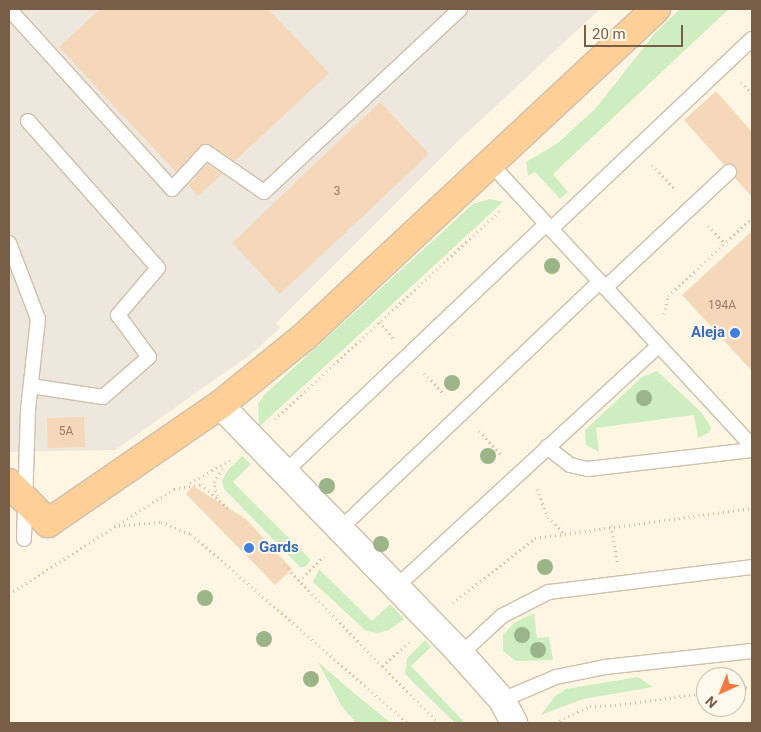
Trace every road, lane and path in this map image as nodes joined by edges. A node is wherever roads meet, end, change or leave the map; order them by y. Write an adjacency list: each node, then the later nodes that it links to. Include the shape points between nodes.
1 (9, 9): 2 (lane, via 172,189 206,152 264,192)
2 (460, 9)
3 (656, 9): 6 (highway)
4 (752, 40): 10 (lane)
5 (28, 121): 15 (lane, via 158,268 118,315 149,357 103,397)
6 (490, 163): 10 (lane); 16 (highway, via 304,337)
7 (729, 172): 12 (lane)
8 (507, 204): 17 (path)
9 (752, 218): 13 (path, via 668,296 663,311)
10 (548, 227): 12 (lane); 23 (lane)
11 (9, 243): 15 (lane, via 38,319)
12 (602, 285): 14 (lane); 30 (lane)
13 (665, 320)
14 (658, 346): 18 (lane); 19 (lane)
15 (31, 386): 31 (lane)
16 (220, 405): 23 (street); 24 (highway, via 48,523)
17 (269, 425)
18 (752, 446)
19 (547, 447): 20 (lane, via 570,465 588,469); 35 (lane)
20 (752, 450)
21 (239, 453): 22 (path)
22 (226, 464): 25 (path); 26 (path, via 214,482)
23 (285, 472): 30 (street)
24 (9, 483)
25 (190, 484): 26 (path, via 201,484); 28 (path, via 174,489)
26 (217, 497): 27 (path)
27 (228, 508)
28 (114, 526): 36 (path); 42 (path, via 161,522 191,534)
29 (611, 526): 34 (path)
30 (340, 529): 35 (street)
31 (24, 539)
32 (284, 565): 39 (path)
33 (752, 567): 34 (lane)
34 (620, 584): 38 (lane, via 549,592 523,603 502,616)
35 (396, 587): 38 (street)
36 (9, 594)
37 (752, 651): 41 (lane, via 589,670 556,677)
38 (461, 654): 41 (street)
39 (382, 666)
40 (696, 693): 44 (path, via 590,706)
41 (502, 700): 43 (street)
42 (408, 723)
43 (514, 723)
44 (554, 723)

